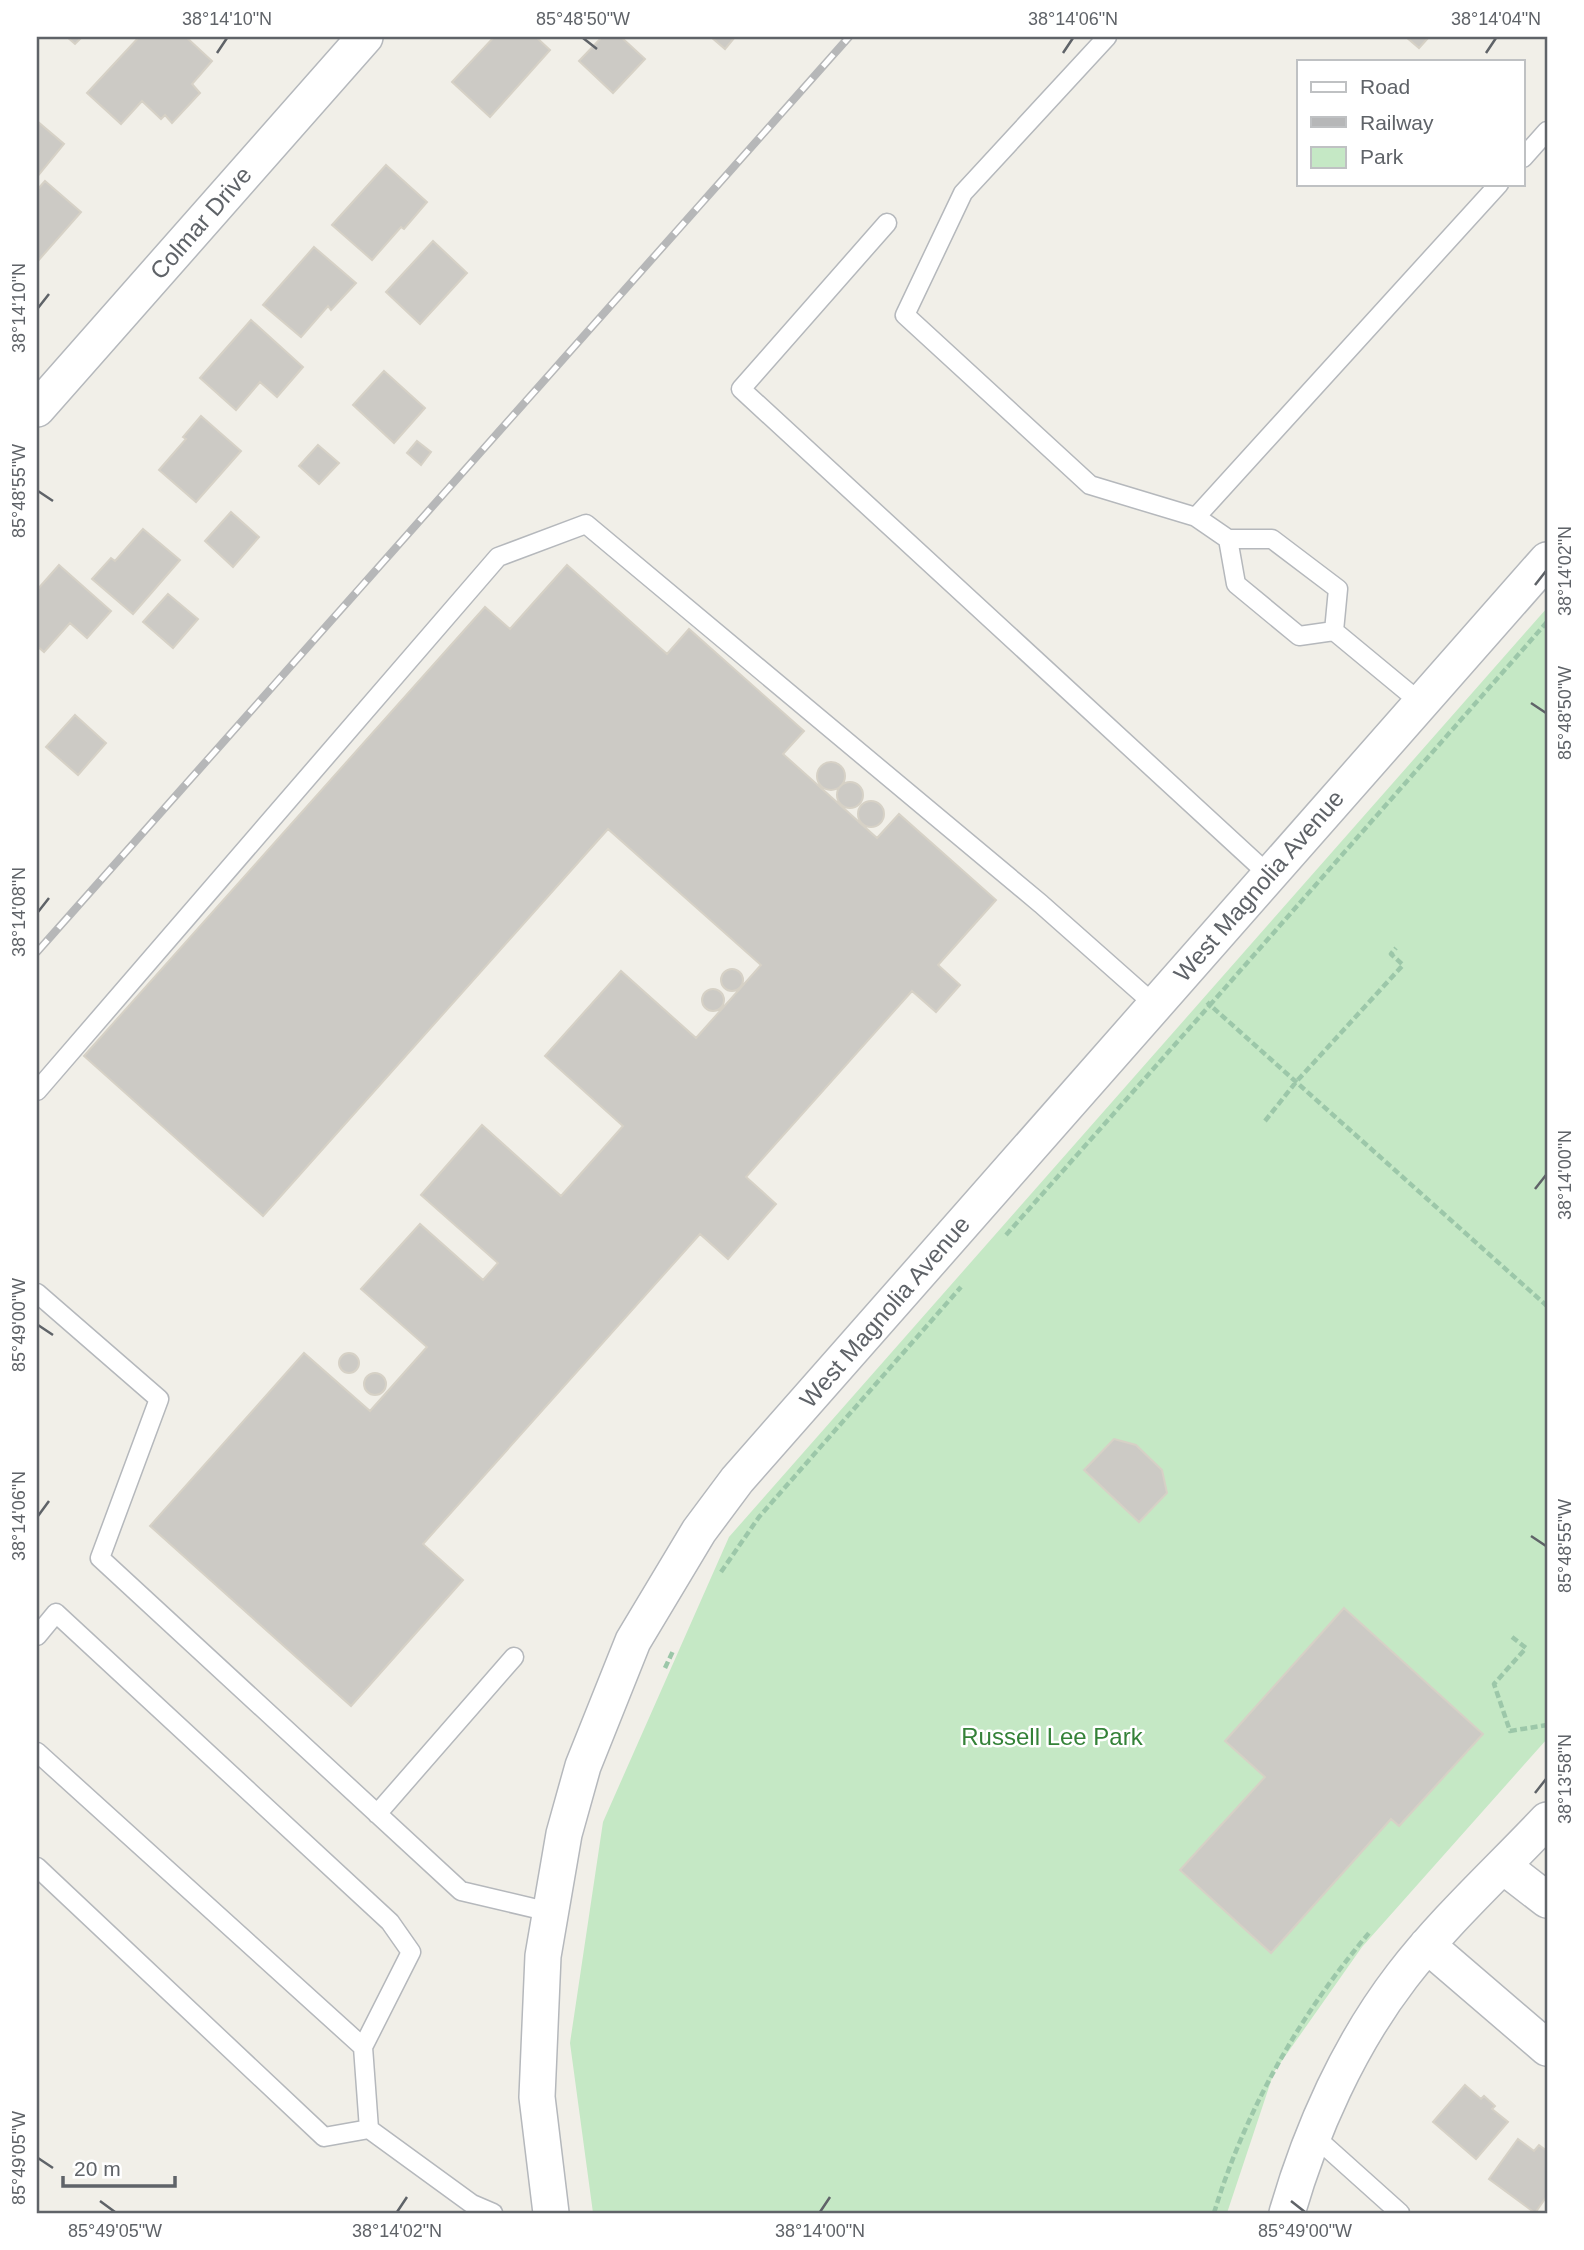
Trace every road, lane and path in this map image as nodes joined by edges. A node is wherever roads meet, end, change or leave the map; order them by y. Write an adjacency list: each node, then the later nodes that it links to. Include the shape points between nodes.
1 (1107, 37): 8 (lane, via 963,193 905,315 1090,485)
2 (352, 41): 7 (street, Colmar Drive)
3 (1547, 131): 4 (lane)
4 (1524, 157)
5 (1497, 186): 8 (lane)
6 (887, 223): 14 (lane, via 741,389)
7 (40, 399)
8 (1196, 517): 9 (lane)
9 (1228, 539): 12 (lane, via 1236,584 1299,636); 12 (lane, via 1272,539 1338,589)
10 (1547, 559): 13 (street, West Magnolia Avenue)
11 (1547, 622): 17 (path)
12 (1334, 631): 13 (lane)
13 (1421, 703): 14 (street, West Magnolia Avenue)
14 (1269, 875): 16 (street, West Magnolia Avenue)
15 (1396, 948): 18 (path, via 1391,954 1403,965)
16 (1155, 1005): 19 (lane, via 1041,904 586,524 498,557); 38 (street, West Magnolia Avenue, via 737,1480 699,1531 633,1641 583,1766 564,1834)
17 (1210, 1005): 18 (path); 21 (path)
18 (1296, 1082): 20 (path); 24 (path)
19 (37, 1091)
20 (1265, 1121)
21 (1004, 1237)
22 (968, 1278): 25 (path, via 759,1517)
23 (37, 1293): 33 (lane, via 159,1399 100,1558)
24 (1547, 1306)
25 (716, 1579)
26 (37, 1636): 41 (lane, via 56,1613 390,1922 411,1952)
27 (1512, 1637): 31 (path, via 1526,1648 1494,1684 1510,1731)
28 (677, 1644): 30 (path)
29 (514, 1657): 33 (lane)
30 (660, 1679)
31 (1547, 1725)
32 (37, 1752): 41 (lane)
33 (377, 1814): 38 (lane, via 461,1891)
34 (1547, 1820): 35 (street)
35 (1503, 1866): 37 (street); 40 (street)
36 (37, 1867): 43 (lane, via 324,2137)
37 (1547, 1900)
38 (550, 1912): 46 (street, West Magnolia Avenue, via 543,1956 537,2097)
39 (1369, 1933): 47 (path, via 1343,1962 1252,2111)
40 (1427, 1945): 42 (street); 44 (street, via 1347,2060)
41 (363, 2048): 43 (lane)
42 (1547, 2048)
43 (369, 2129): 45 (lane, via 472,2204)
44 (1313, 2135): 48 (street); 49 (lane)
45 (493, 2213)
46 (551, 2213)
47 (1214, 2213)
48 (1287, 2213)
49 (1401, 2213)

